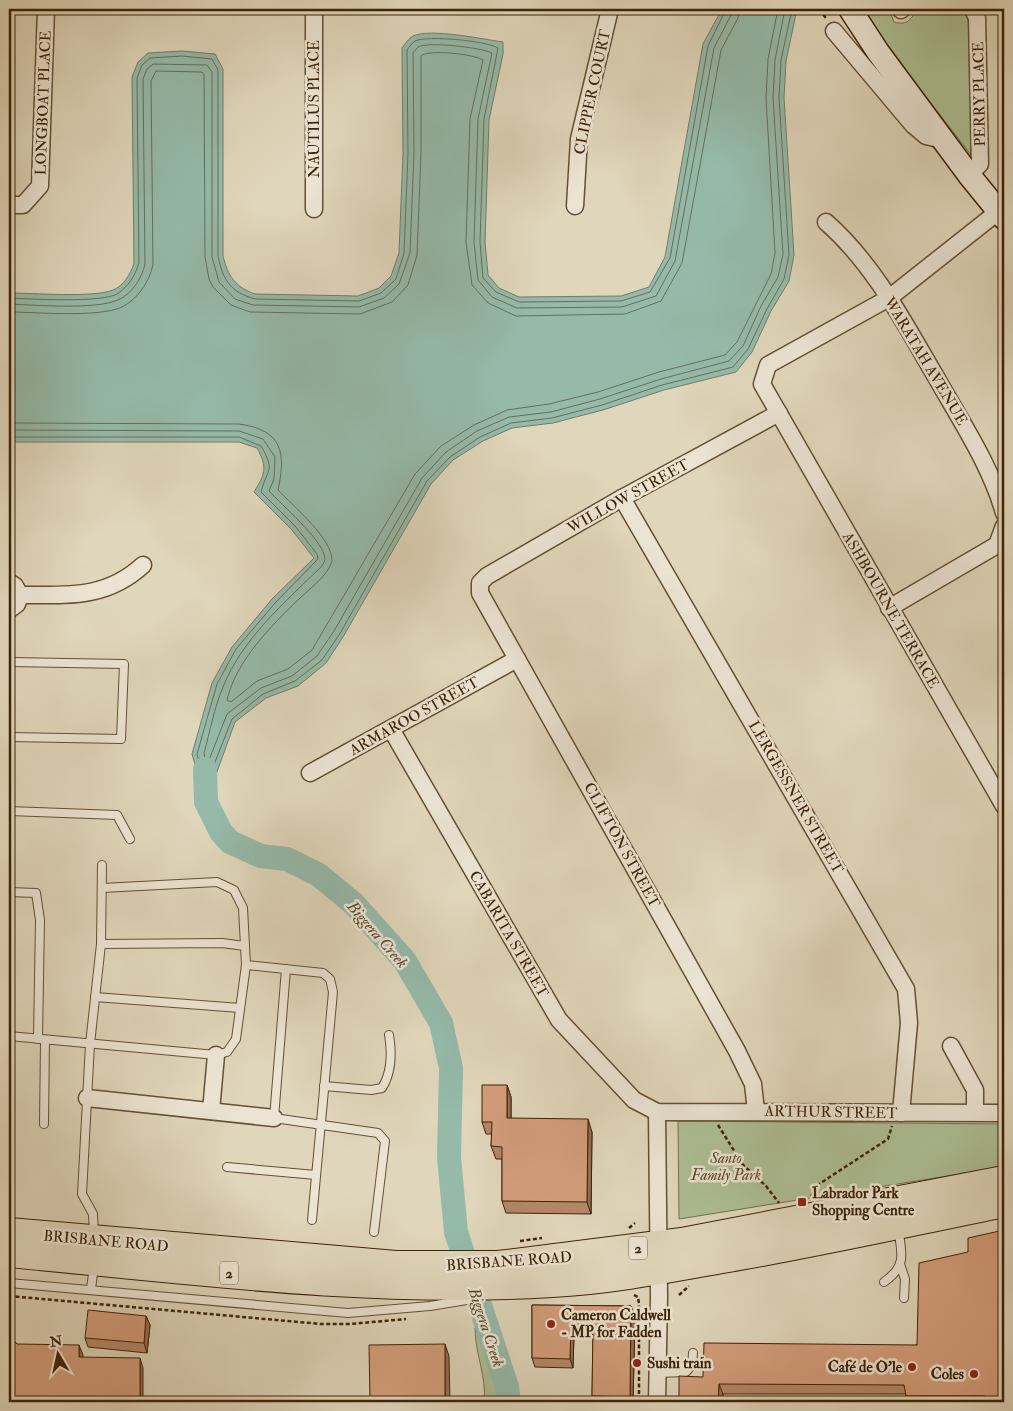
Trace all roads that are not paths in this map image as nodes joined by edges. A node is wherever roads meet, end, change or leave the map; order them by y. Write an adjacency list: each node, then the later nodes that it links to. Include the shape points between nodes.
1 (46, 9): 9 (street, LONGBOAT PLACE, via 40,186 23,205)
2 (314, 9): 11 (street, NAUTILUS PLACE)
3 (610, 9): 10 (street, CLIPPER COURT, via 579,139)
4 (850, 9): 7 (main road)
5 (973, 9): 8 (street, PERRY PLACE, via 978,18 980,164)
6 (834, 31): 7 (street, via 912,125 926,136)
7 (943, 140): 8 (main road)
8 (969, 175): 12 (main road)
9 (9, 205)
10 (575, 206)
11 (314, 209)
12 (1002, 215): 14 (street, ASHBOURNE TERRACE)
13 (826, 222): 14 (street, WARATAH AVENUE, via 842,236)
14 (890, 298): 15 (street, ASHBOURNE TERRACE, via 768,365 762,384); 17 (street, WARATAH AVENUE, via 985,463)
15 (779, 413): 16 (street, WILLOW STREET); 22 (street, ASHBOURNE TERRACE)
16 (622, 498): 20 (street, WILLOW STREET); 53 (street, LERGESSNER STREET, via 906,989 909,1023)
17 (1004, 513)
18 (1004, 526): 22 (street, via 997,546)
19 (143, 565): 21 (street, via 128,579 108,589 65,595)
20 (480, 583): 24 (street, CLIFTON STREET, via 480,593)
21 (14, 589): 23 (street, via 17,604)
22 (889, 608): 29 (street, ASHBOURNE TERRACE)
23 (9, 610)
24 (517, 659): 26 (street, ARMAROO STREET); 50 (street, CLIFTON STREET, via 738,1051 753,1084)
25 (9, 662): 27 (lane, via 124,664 121,738)
26 (391, 729): 28 (street, ARMAROO STREET); 51 (street, CABARITA STREET, via 558,1020 634,1100)
27 (9, 737)
28 (310, 773)
29 (1004, 806)
30 (9, 812): 31 (lane, via 117,815)
31 (130, 839)
32 (102, 865): 33 (lane)
33 (102, 888): 35 (lane); 36 (lane, via 217,882 234,890 243,908)
34 (9, 892): 43 (lane, via 36,892 40,920)
35 (102, 944): 36 (lane, via 222,943); 39 (lane)
36 (245, 946): 37 (lane)
37 (246, 965): 38 (lane); 40 (lane)
38 (286, 969): 47 (lane, via 323,973 330,979 333,992); 55 (lane)
39 (95, 996): 40 (lane); 44 (lane)
40 (240, 1008): 46 (lane, via 236,1039 227,1052)
41 (389, 1035): 47 (lane, via 392,1052 388,1079 382,1088)
42 (9, 1036): 43 (lane)
43 (41, 1039): 44 (lane); 56 (lane)
44 (90, 1044): 46 (lane); 48 (lane)
45 (951, 1046): 52 (street, via 975,1090)
46 (216, 1055): 49 (street)
47 (324, 1086): 57 (lane)
48 (87, 1098): 49 (street); 66 (lane, via 82,1194 93,1214)
49 (211, 1111): 55 (street)
50 (756, 1111): 51 (street, ARTHUR STREET); 53 (street, ARTHUR STREET)
51 (657, 1112): 68 (street)
52 (975, 1112): 53 (street, ARTHUR STREET); 54 (street, ARTHUR STREET)
53 (901, 1113)
54 (1004, 1113)
55 (274, 1118): 57 (lane)
56 (44, 1124)
57 (321, 1125): 59 (lane); 65 (lane, via 378,1133 385,1141)
58 (227, 1167): 59 (lane)
59 (316, 1175): 62 (lane)
60 (1004, 1180): 68 (highway, BRISBANE ROAD / 2, via 777,1225)
61 (997, 1206): 63 (highway, BRISBANE ROAD / 2)
62 (312, 1220)
63 (897, 1225): 68 (highway, BRISBANE ROAD / 2, via 765,1252); 69 (lane, via 902,1256)
64 (9, 1232): 66 (highway, BRISBANE ROAD / 2)
65 (374, 1232)
66 (94, 1250): 67 (highway, BRISBANE ROAD / 2); 72 (highway, BRISBANE ROAD / 2, via 396,1265); 74 (lane)
67 (9, 1253)
68 (659, 1258): 73 (highway, BRISBANE ROAD / 2); 73 (highway, BRISBANE ROAD / 2, via 555,1283); 77 (street)
69 (900, 1264): 70 (lane, via 895,1274); 75 (lane, via 905,1279)
70 (884, 1282)
71 (9, 1283): 74 (lane, BRISBANE ROAD)
72 (447, 1286): 73 (highway, BRISBANE ROAD / 2); 73 (lane, BRISBANE ROAD); 74 (lane, BRISBANE ROAD, via 386,1310 348,1313)
73 (499, 1286)
74 (91, 1289)
75 (904, 1298)
76 (693, 1353): 77 (lane, via 692,1365 686,1372)
77 (657, 1373): 78 (street)
78 (657, 1402)

